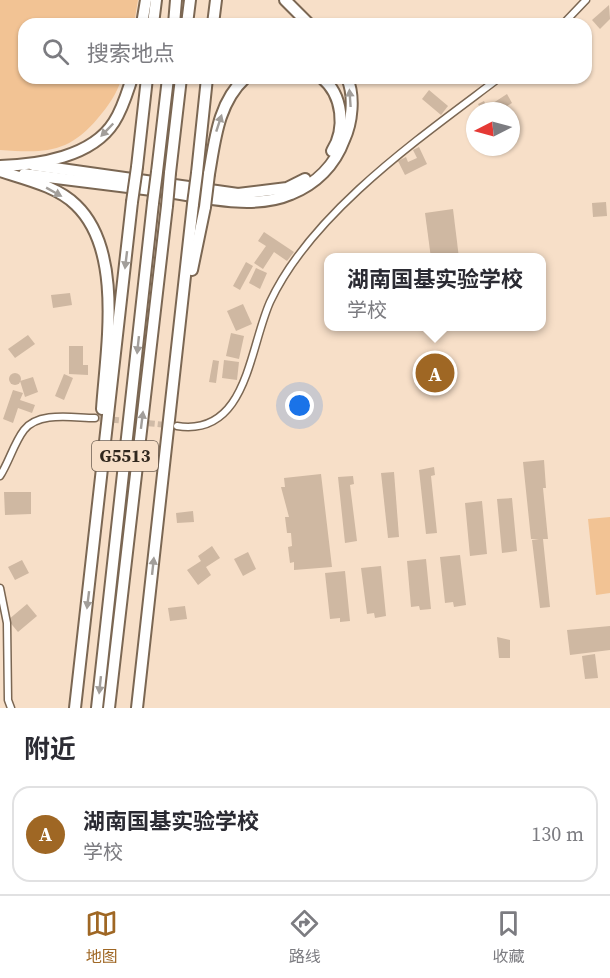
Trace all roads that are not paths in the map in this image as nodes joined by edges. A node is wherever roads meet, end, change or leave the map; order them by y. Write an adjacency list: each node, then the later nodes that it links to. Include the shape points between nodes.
1 (146, 0): 8 (highway)
2 (156, 0): 9 (highway)
3 (176, 0): 10 (highway)
4 (190, 0): 11 (highway)
5 (216, 0): 12 (highway)
6 (285, 0): 13 (highway)
7 (586, 0): 14 (street)
8 (143, 18)
9 (154, 18)
10 (174, 18)
11 (188, 18)
12 (214, 18)
13 (303, 18)
14 (569, 18)
15 (130, 84): 24 (highway, one-way to 24, via 113,124 93,144)
16 (146, 84): 30 (highway, one-way to 30, bridge)
17 (167, 84): 34 (highway, G5513, one-way to 34, bridge)
18 (180, 84): 35 (highway, G5513, one-way to 18, bridge)
19 (206, 84): 26 (highway, bridge)
20 (240, 84): 26 (highway, one-way to 20, bridge, via 206,207 217,125)
21 (326, 84): 24 (highway, via 339,101 341,123 336,145 326,162 309,177 287,188 238,194)
22 (348, 84): 25 (highway, one-way to 22, via 241,201 291,195 313,182 340,152 349,129)
23 (491, 84): 28 (street, via 394,158 303,246 270,302 240,390 227,412 212,424 194,429)
24 (33, 165): 25 (highway)
25 (0, 169): 30 (highway, one-way to 30, via 75,203 93,226 101,247 107,278 107,331)
26 (179, 332): 36 (highway, one-way to 26)
27 (95, 418): 29 (street, via 55,417 33,422 23,431)
28 (177, 426)
29 (0, 476)
30 (91, 574): 33 (highway, one-way to 33)
31 (0, 588): 32 (street, via 7,623)
32 (11, 708)
33 (75, 708)
34 (97, 708)
35 (109, 708)
36 (137, 708)

